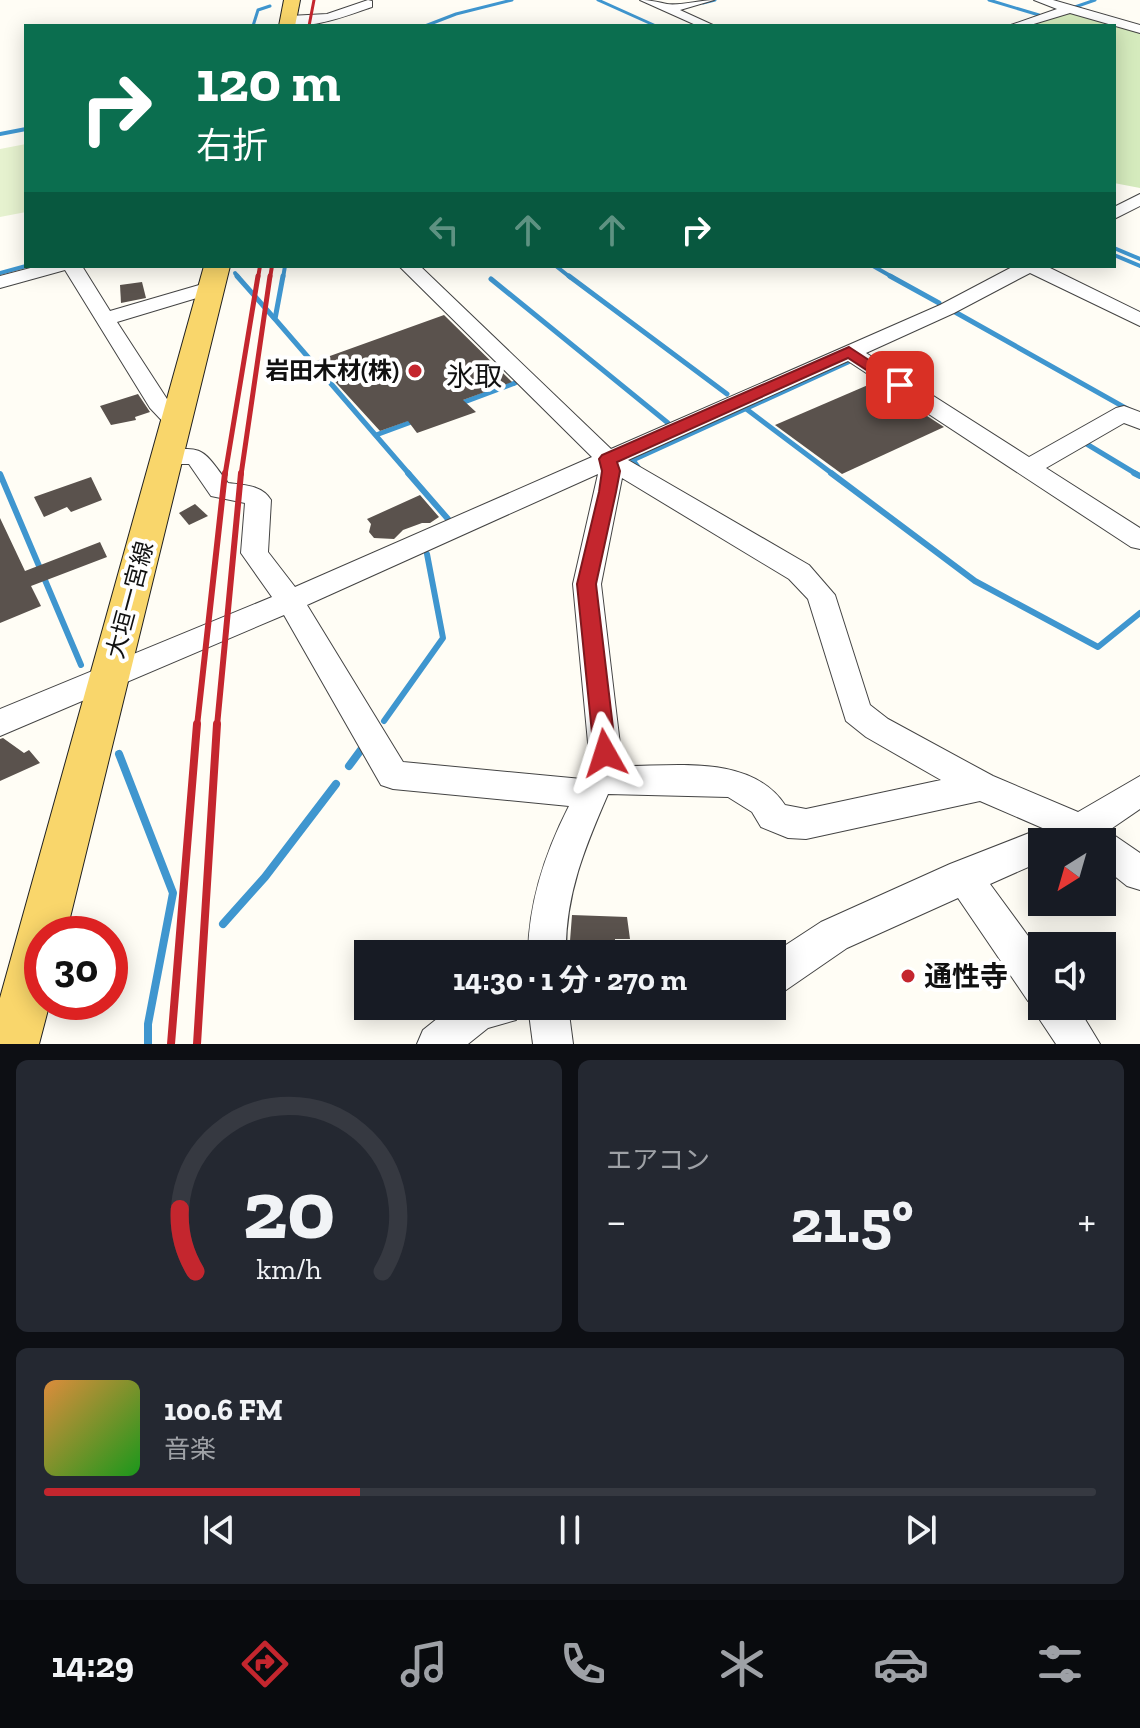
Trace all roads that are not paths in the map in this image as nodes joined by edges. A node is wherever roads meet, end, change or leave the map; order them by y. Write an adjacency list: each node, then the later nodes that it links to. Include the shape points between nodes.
1 (292, 0): 8 (main road)
2 (646, 0): 6 (street)
3 (708, 0): 6 (street)
4 (1040, 0): 7 (street)
5 (368, 4): 8 (street, via 329,18)
6 (667, 9): 9 (street)
7 (1069, 9): 10 (street); 11 (street)
8 (288, 23)
9 (704, 24)
10 (1020, 24)
11 (1140, 29)
12 (1122, 192): 13 (street, via 1140,199)
13 (1116, 213)
14 (52, 268): 20 (street)
15 (73, 268): 21 (street)
16 (411, 268): 26 (street)
17 (1026, 268): 23 (street)
18 (1034, 268): 22 (street)
19 (215, 276): 21 (street); 25 (main road, 大垣一宮線)
20 (0, 282)
21 (105, 319): 25 (street, via 158,403)
22 (1140, 320)
23 (849, 352): 26 (street); 27 (street)
24 (1140, 422): 27 (street, via 1124,413)
25 (172, 440): 29 (street, via 195,456 220,490 258,500 254,553); 30 (main road, 大垣一宮線)
26 (608, 459): 29 (street); 32 (street, via 799,572 821,595 857,712); 33 (street, via 609,481 587,584 605,753)
27 (1027, 468): 28 (street)
28 (1140, 540)
29 (290, 601): 30 (street); 33 (street, via 393,775)
30 (110, 675): 31 (street); 41 (main road, 大垣一宮線)
31 (0, 723)
32 (981, 786): 33 (street, via 806,824 773,816 764,802 733,783); 35 (street)
33 (596, 787): 42 (street, via 566,852)
34 (1140, 790): 36 (street)
35 (1051, 828)
36 (1088, 828)
37 (1028, 855): 40 (street)
38 (1116, 862): 39 (street)
39 (1140, 874)
40 (963, 876): 43 (street, via 834,935); 44 (street)
41 (47, 916)
42 (547, 940)
43 (786, 967)
44 (1028, 967)
45 (24, 1002): 49 (main road, 大垣一宮線)
46 (467, 1020): 50 (street)
47 (550, 1020): 51 (street)
48 (1064, 1020): 52 (street)
49 (13, 1044)
50 (437, 1044)
51 (553, 1044)
52 (1080, 1044)

